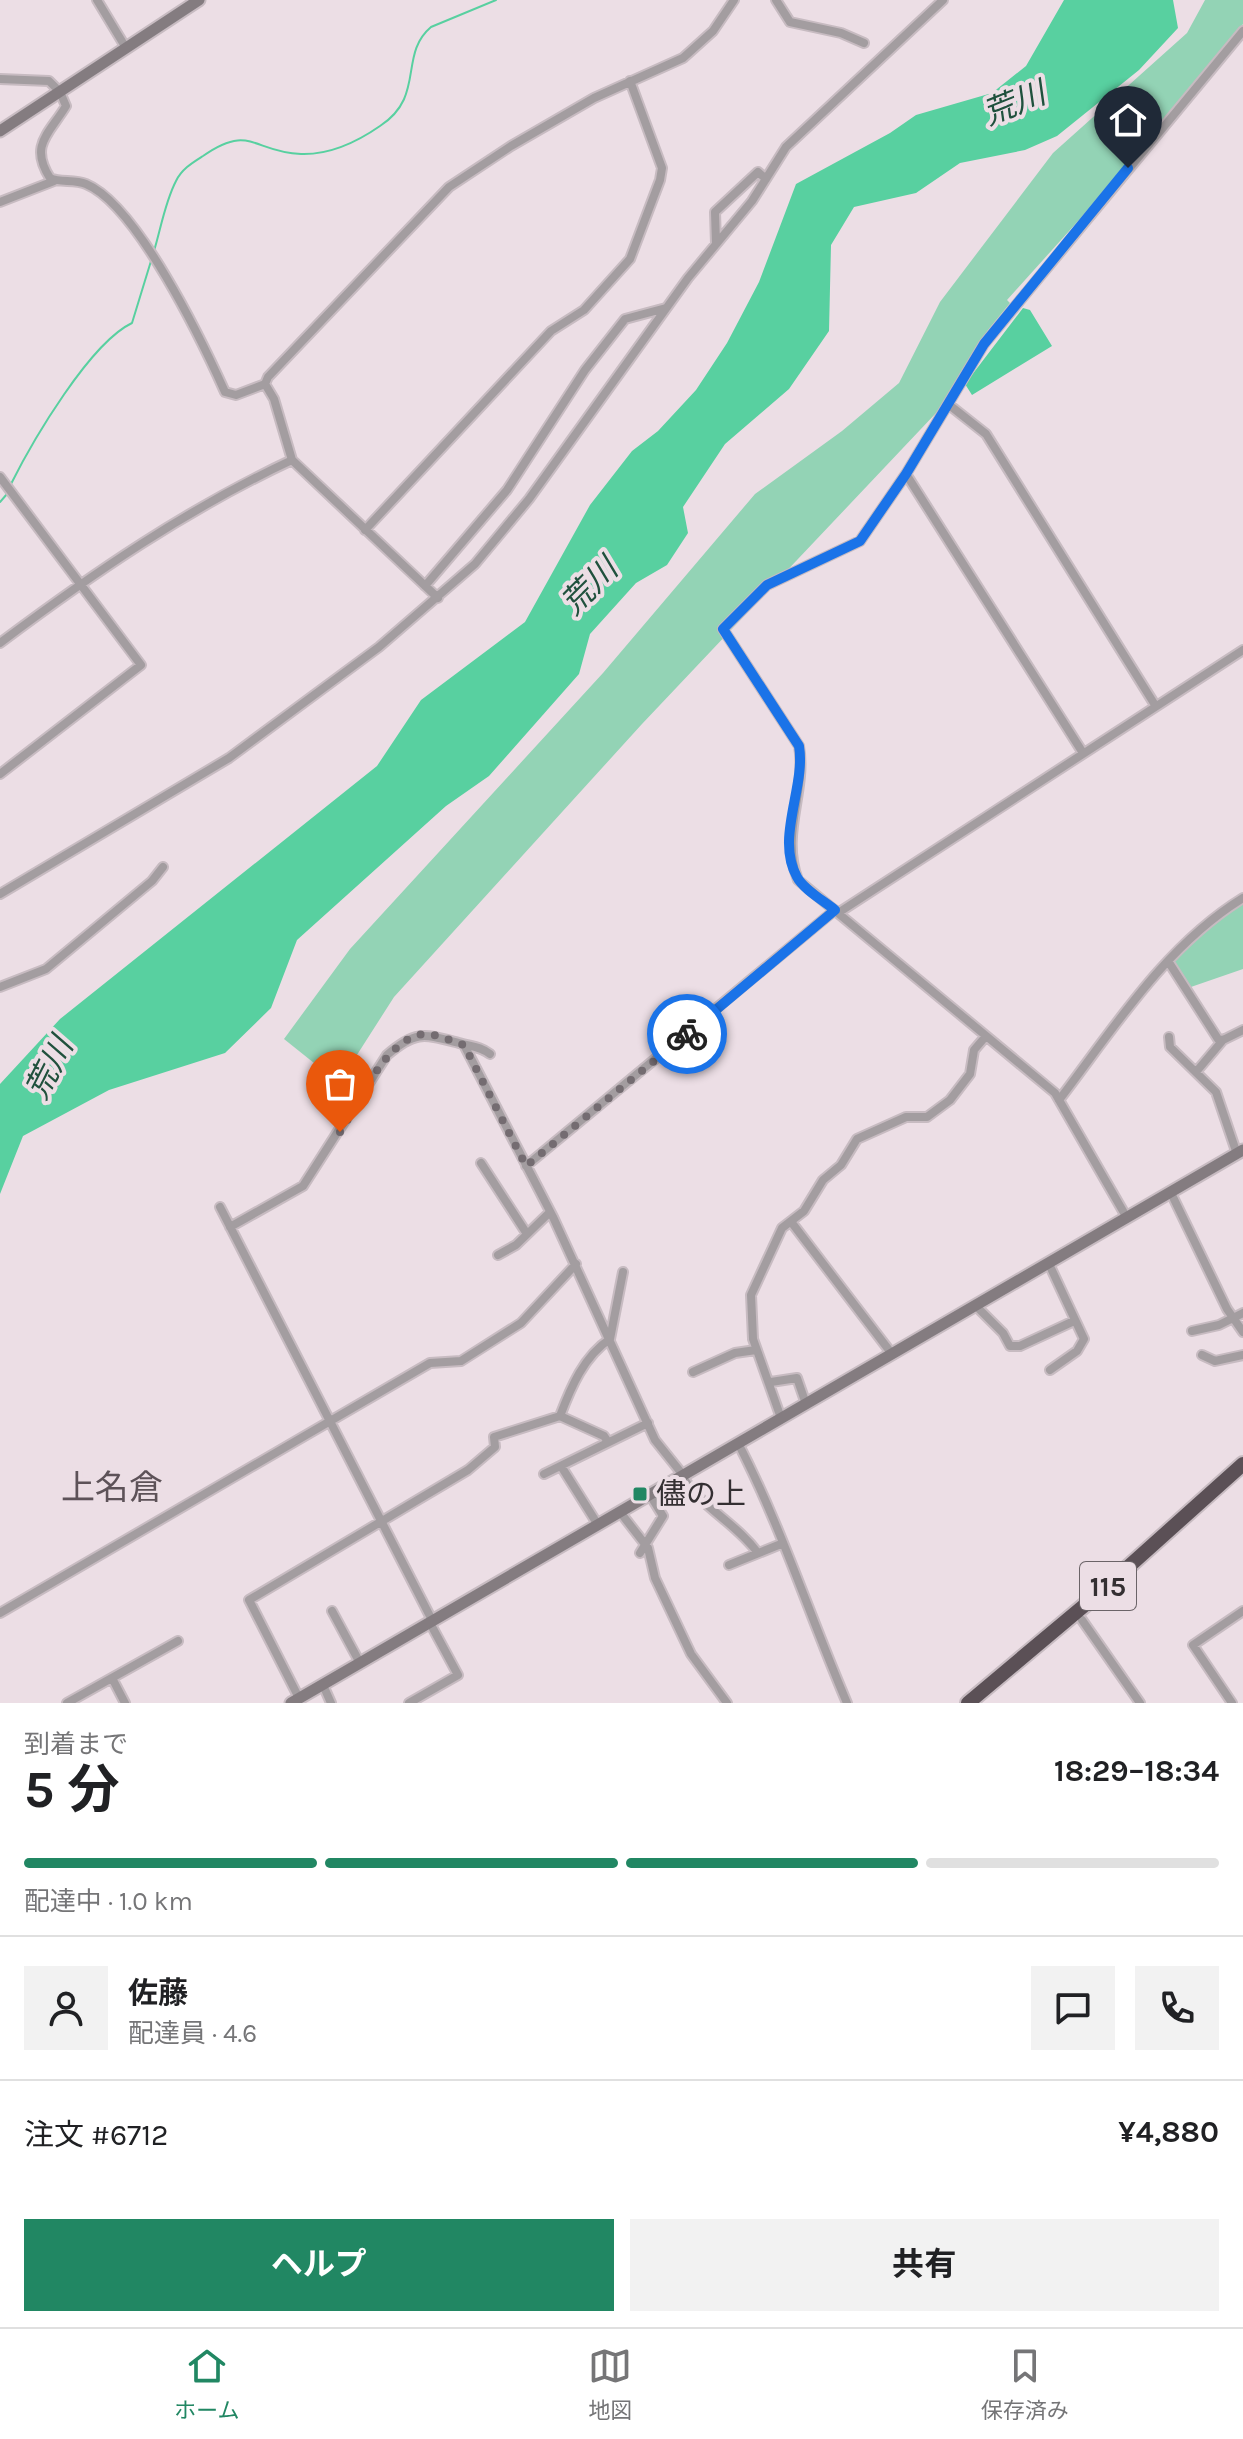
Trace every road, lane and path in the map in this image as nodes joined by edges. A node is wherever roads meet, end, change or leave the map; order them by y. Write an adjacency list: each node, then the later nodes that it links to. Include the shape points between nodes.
1 (97, 0): 8 (street)
2 (199, 0): 8 (street)
3 (734, 0): 10 (street, via 700,45)
4 (776, 0): 7 (street, via 790,22)
5 (943, 0): 13 (street, via 792,141)
6 (1243, 31): 19 (street, via 1027,289 984,344)
7 (864, 43)
8 (126, 48): 11 (street)
9 (0, 79): 11 (street, via 49,81)
10 (630, 81): 18 (street, via 511,146 449,187); 23 (street, via 662,173 630,259 584,310 551,331)
11 (60, 92): 12 (street); 14 (street, via 66,106 43,136 40,158)
12 (0, 131)
13 (766, 179): 16 (street); 16 (street, via 758,172 715,212)
14 (54, 181): 15 (street); 18 (street, via 94,188 148,247 228,395)
15 (0, 202)
16 (716, 244): 17 (street)
17 (666, 308): 25 (street, via 625,319 507,490); 26 (street, via 513,520)
18 (265, 384): 20 (street)
19 (948, 404): 21 (street); 29 (street, via 986,434)
20 (292, 460): 23 (street); 24 (street, via 185,516)
21 (906, 474): 30 (street); 35 (street, via 860,541 767,585 723,629 799,746 792,862 798,880)
22 (0, 477): 24 (street)
23 (365, 530): 25 (street)
24 (81, 583): 27 (street); 31 (street, via 141,668)
25 (425, 586): 26 (street)
26 (438, 598): 33 (street, via 229,758)
27 (0, 643)
28 (1241, 655): 29 (street)
29 (1155, 705): 30 (street)
30 (1083, 753): 35 (street)
31 (0, 774)
32 (163, 867): 37 (street, via 46,969)
33 (0, 894)
34 (1243, 898): 36 (street, via 1215,916)
35 (836, 912): 39 (street); 48 (street)
36 (1168, 961): 41 (street, via 1216,1037); 45 (street)
37 (0, 987)
38 (1243, 1030): 41 (street)
39 (986, 1036): 45 (street); 53 (street, via 974,1050 970,1074 950,1100 927,1117 906,1117 857,1139)
40 (1169, 1037): 44 (street, via 1170,1047)
41 (1223, 1040): 44 (street)
42 (464, 1045): 43 (street, via 480,1046); 48 (street); 54 (street, via 429,1034 407,1039 387,1055 303,1186)
43 (490, 1054)
44 (1196, 1072): 46 (street, via 1216,1092)
45 (1059, 1100): 52 (street)
46 (1240, 1152): 49 (street)
47 (481, 1163): 55 (street)
48 (526, 1166): 51 (street)
49 (1171, 1193): 52 (street); 62 (street)
50 (220, 1207): 54 (street)
51 (550, 1212): 55 (street); 57 (street)
52 (1127, 1218): 58 (street)
53 (792, 1223): 67 (street, via 782,1228 751,1295); 68 (street)
54 (230, 1227): 77 (street)
55 (527, 1234): 56 (street)
56 (498, 1255)
57 (576, 1264): 66 (street); 77 (street, via 506,1333 461,1361 430,1363)
58 (1049, 1264): 60 (street); 63 (street)
59 (623, 1272): 66 (street)
60 (976, 1306): 63 (street, via 1010,1346); 68 (street)
61 (1243, 1313): 62 (street)
62 (1231, 1317): 64 (street); 65 (street)
63 (1074, 1321): 71 (street, via 1083,1344)
64 (1192, 1331)
65 (1243, 1332)
66 (610, 1339): 75 (street, via 594,1350); 78 (street)
67 (756, 1350): 72 (street, via 735,1353); 73 (street)
68 (892, 1354): 74 (street)
69 (1202, 1355): 70 (street, via 1215,1361)
70 (1243, 1355)
71 (1050, 1370)
72 (693, 1372)
73 (771, 1382): 74 (street, via 797,1378); 76 (street)
74 (806, 1404): 76 (street)
75 (560, 1416): 79 (street); 88 (street, via 494,1437 495,1447 468,1470)
76 (781, 1418): 80 (street)
77 (330, 1421): 88 (street); 97 (street)
78 (648, 1423): 79 (street); 85 (street, via 662,1452)
79 (608, 1442): 82 (street)
80 (738, 1443): 85 (street); 91 (street, via 768,1503)
81 (1243, 1464): 112 (highway, 115)
82 (561, 1466): 83 (street); 89 (street)
83 (544, 1474)
84 (1243, 1474): 98 (highway, 115)
85 (683, 1476): 86 (street); 93 (street)
86 (650, 1495): 87 (street); 90 (street, via 663,1516)
87 (620, 1512): 89 (street); 90 (street)
88 (381, 1521): 99 (street); 105 (street, via 249,1600)
89 (598, 1525): 99 (street)
90 (646, 1544): 92 (street); 110 (street, via 655,1578 691,1654)
91 (781, 1544): 93 (street); 111 (street)
92 (640, 1553)
93 (758, 1553): 94 (street)
94 (729, 1565)
95 (332, 1611): 101 (street)
96 (1243, 1611): 115 (street, via 1193,1645)
97 (0, 1613)
98 (1082, 1620): 113 (highway, 115); 114 (street)
99 (431, 1623): 101 (street); 104 (street, via 458,1675)
100 (178, 1641): 102 (street)
101 (360, 1663): 103 (street)
102 (112, 1678): 106 (street); 107 (street)
103 (323, 1685): 105 (street); 108 (street)
104 (419, 1700): 109 (street)
105 (295, 1701)
106 (67, 1703)
107 (125, 1703)
108 (331, 1703)
109 (409, 1703)
110 (727, 1703)
111 (847, 1703)
112 (968, 1703)
113 (983, 1703)
114 (1140, 1703)
115 (1232, 1703)

